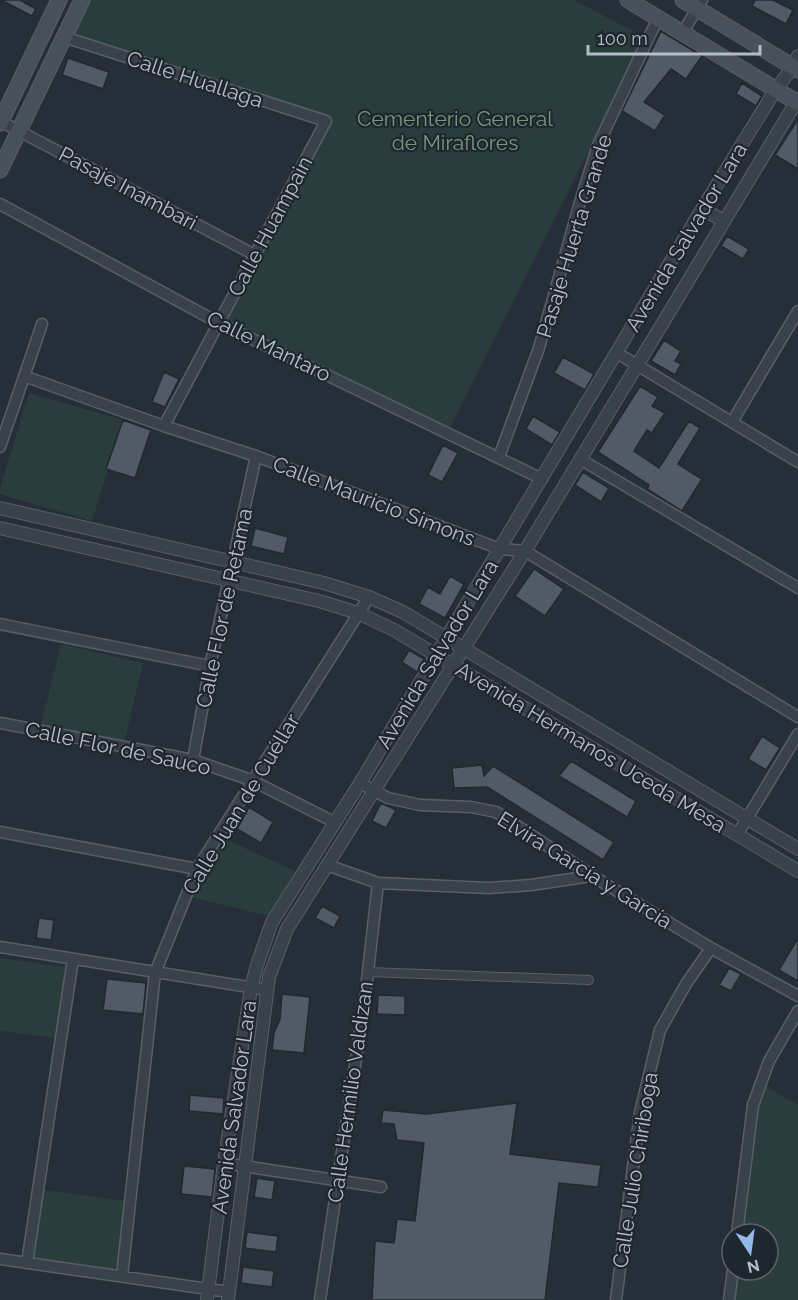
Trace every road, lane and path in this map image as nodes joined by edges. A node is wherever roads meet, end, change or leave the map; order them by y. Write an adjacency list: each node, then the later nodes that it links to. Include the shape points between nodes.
1 (59, 0): 13 (main road)
2 (82, 0): 8 (main road)
3 (628, 0): 6 (main road)
4 (683, 0): 5 (main road)
5 (699, 4): 7 (street); 9 (main road)
6 (658, 18): 7 (main road); 30 (street, Pasaje Huerta Grande, via 598,146 540,348)
7 (683, 32): 10 (main road)
8 (64, 37): 12 (street, Calle Huallaga); 14 (main road)
9 (796, 64): 10 (street, Avenida Salvador Lara)
10 (776, 89): 11 (main road); 17 (street, Avenida Salvador Lara)
11 (797, 101): 18 (street, Avenida Salvador Lara)
12 (326, 121): 19 (street, Calle Huampain)
13 (0, 122): 14 (street, Pasaje Inambari)
14 (19, 130): 15 (main road); 19 (street, Pasaje Inambari)
15 (0, 170)
16 (0, 204): 21 (street, Calle Mantaro)
17 (702, 209): 18 (street); 23 (street, Avenida Salvador Lara)
18 (724, 220): 24 (street, Avenida Salvador Lara)
19 (255, 255): 21 (street, Calle Huampain)
20 (798, 311): 26 (street)
21 (219, 323): 27 (street, Calle Huampain); 30 (street, Calle Mantaro)
22 (42, 324): 25 (street)
23 (617, 353): 24 (street); 33 (street, Avenida Salvador Lara)
24 (637, 365): 26 (street); 31 (street, Avenida Salvador Lara)
25 (24, 376): 27 (street, Calle Mauricio Simons); 28 (street)
26 (732, 422): 32 (street)
27 (164, 426): 29 (street, Calle Mauricio Simons)
28 (0, 447)
29 (256, 456): 36 (street, Calle Mauricio Simons); 38 (street, Calle Flor de Retama)
30 (499, 457): 33 (street, Calle Mantaro)
31 (580, 459): 37 (street, Avenida Salvador Lara); 40 (street)
32 (798, 462)
33 (542, 479): 36 (street, Avenida Salvador Lara)
34 (0, 508): 38 (street, Avenida Hermanos Uceda Mesa)
35 (0, 528): 39 (street, Avenida Hermanos Uceda Mesa)
36 (500, 549): 37 (street, Calle Mauricio Simons); 44 (street, Avenida Salvador Lara)
37 (525, 552): 45 (street, Avenida Salvador Lara); 49 (street, Calle Mauricio Simons)
38 (234, 562): 39 (street, Calle Flor de Retama); 41 (street, Avenida Hermanos Uceda Mesa)
39 (230, 579): 42 (street, Avenida Hermanos Uceda Mesa); 48 (street, Calle Flor de Retama)
40 (798, 588)
41 (369, 597): 42 (street, Calle Juan de Cuéllar); 44 (street, Avenida Hermanos Uceda Mesa)
42 (358, 613): 46 (street, Avenida Hermanos Uceda Mesa); 55 (street, Calle Juan de Cuéllar)
43 (0, 624): 48 (street)
44 (446, 638): 45 (street, Avenida Hermanos Uceda Mesa); 46 (street, Avenida Salvador Lara)
45 (464, 649): 47 (street, Avenida Salvador Lara); 50 (street, Avenida Hermanos Uceda Mesa)
46 (436, 655): 47 (street, Avenida Hermanos Uceda Mesa); 56 (street, Avenida Salvador Lara)
47 (454, 665): 53 (street, Avenida Hermanos Uceda Mesa); 57 (street, Avenida Salvador Lara)
48 (210, 666): 54 (street, Calle Flor de Retama)
49 (798, 717)
50 (582, 720): 53 (street); 58 (street, Avenida Hermanos Uceda Mesa)
51 (0, 723): 54 (street, Calle Flor de Sauco)
52 (798, 734): 58 (street)
53 (572, 736): 61 (street, Avenida Hermanos Uceda Mesa)
54 (193, 760): 55 (street, Calle Flor de Sauco)
55 (251, 780): 59 (street, Calle Flor de Sauco); 64 (street, Calle Juan de Cuéllar)
56 (360, 783): 57 (street, Elvira García y García); 59 (street, Avenida Salvador Lara)
57 (374, 791): 63 (street, Avenida Salvador Lara); 66 (street, Elvira García y García, via 420,805 496,812)
58 (746, 819): 61 (street); 62 (street, Avenida Hermanos Uceda Mesa)
59 (334, 822): 74 (street, Avenida Salvador Lara, via 272,922)
60 (0, 832): 64 (street)
61 (737, 834): 65 (street, Avenida Hermanos Uceda Mesa)
62 (798, 849)
63 (327, 865): 67 (street); 75 (street, Avenida Salvador Lara, via 287,929 271,968)
64 (197, 869): 72 (street, Calle Juan de Cuéllar)
65 (798, 871)
66 (591, 876): 67 (street, via 489,888); 69 (street, Elvira García y García)
67 (378, 883): 71 (street, Calle Hermilio Valdizan)
68 (0, 947): 70 (street)
69 (711, 948): 76 (street, Elvira García y García); 90 (street, Calle Julio Chiriboga, via 660,1030 640,1112)
70 (74, 959): 72 (street); 84 (street)
71 (368, 972): 73 (street); 80 (street, Calle Hermilio Valdizan)
72 (155, 973): 74 (street); 85 (street, Calle Juan de Cuéllar)
73 (589, 980)
74 (251, 988): 75 (street); 78 (street, Avenida Salvador Lara)
75 (267, 990): 79 (street, Avenida Salvador Lara)
76 (798, 996)
77 (798, 1011): 82 (street, via 769,1061 753,1105)
78 (224, 1163): 79 (street); 87 (street, Avenida Salvador Lara)
79 (245, 1167): 80 (street); 88 (street, Avenida Salvador Lara)
80 (337, 1180): 81 (street); 89 (street, Calle Hermilio Valdizan)
81 (381, 1187)
82 (738, 1222)
83 (0, 1259): 84 (street)
84 (27, 1263): 85 (street)
85 (122, 1276): 87 (street)
86 (731, 1282): 91 (street)
87 (207, 1294): 88 (street)
88 (228, 1296)
89 (320, 1300)
90 (616, 1300)
91 (729, 1300)

